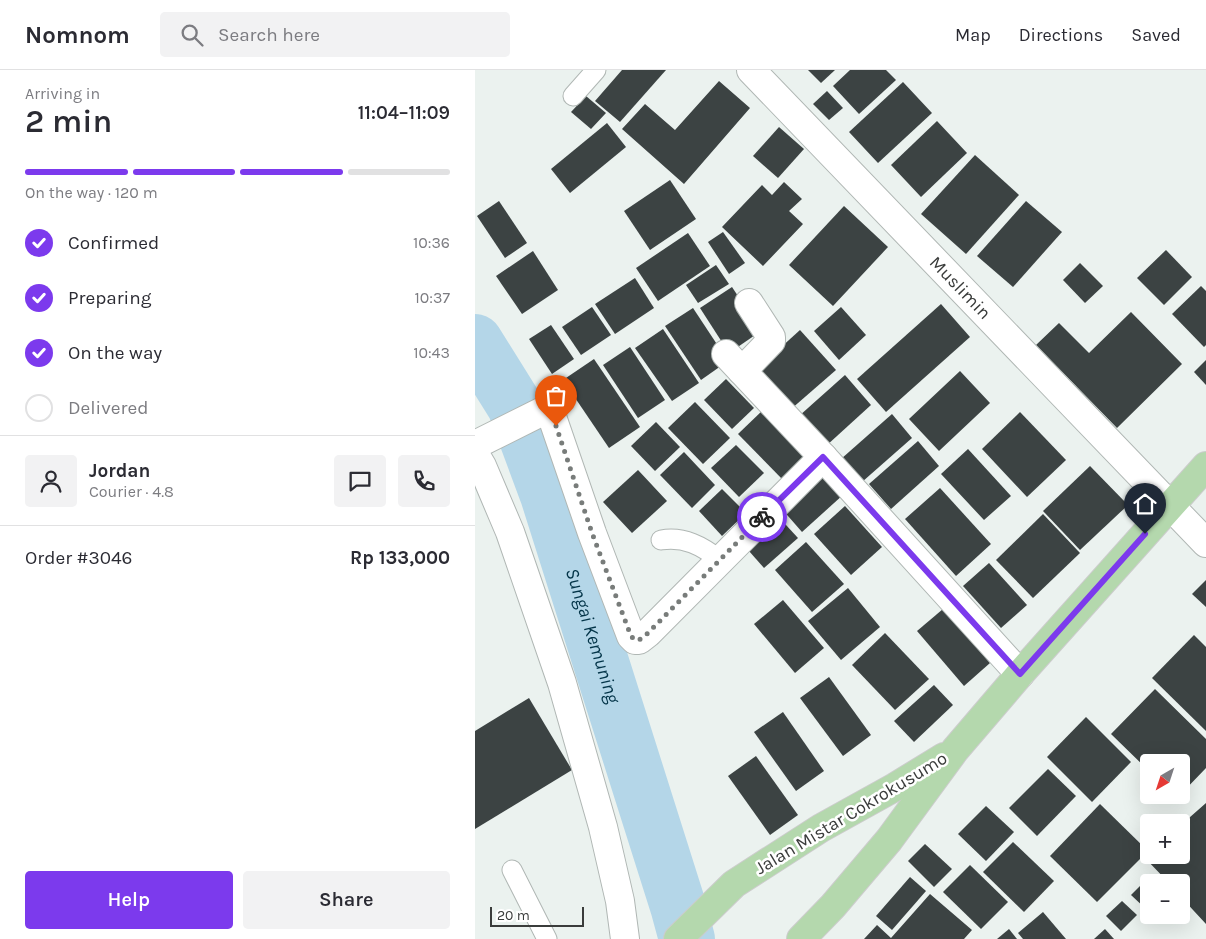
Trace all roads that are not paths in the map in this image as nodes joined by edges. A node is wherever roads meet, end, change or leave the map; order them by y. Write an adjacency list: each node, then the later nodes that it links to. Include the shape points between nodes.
1 (596, 70): 3 (lane)
2 (751, 70): 8 (street, Muslimin)
3 (573, 96)
4 (749, 303): 6 (street, via 771,341 734,362)
5 (480, 446): 11 (street, via 549,408 592,533 635,640 648,633); 16 (street, via 482,466 510,532 562,684 603,827)
6 (823, 457): 11 (street); 12 (street)
7 (1206, 466): 8 (main road)
8 (1171, 506): 10 (street, Muslimin); 12 (main road)
9 (661, 540): 11 (lane, via 673,538 706,548)
10 (1206, 543)
11 (720, 560)
12 (1020, 674): 13 (main road)
13 (955, 750): 17 (main road, Jalan Mistar Cokrokusumo, via 821,828 734,884); 18 (main road, Jalan Mistar Cokrokusumo, via 889,840)
14 (511, 870): 15 (lane)
15 (547, 939)
16 (625, 939)
17 (678, 939)
18 (801, 939)

